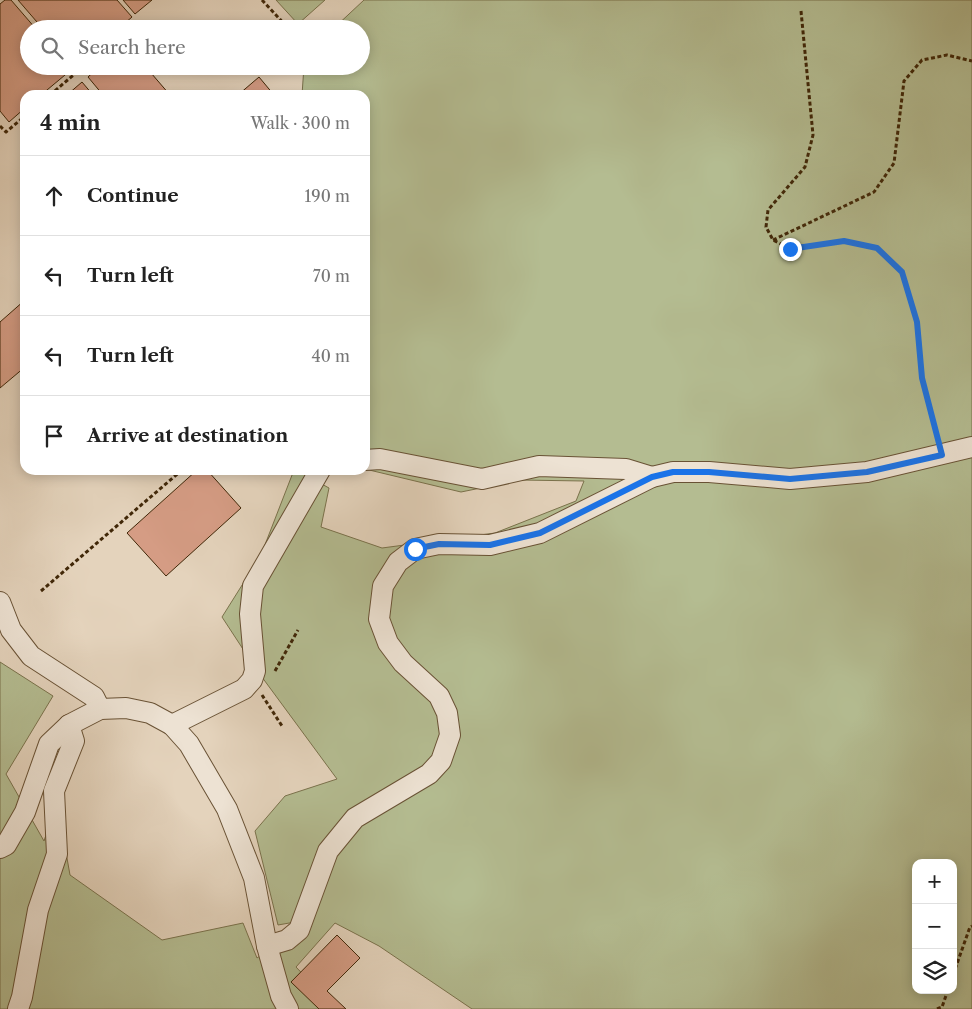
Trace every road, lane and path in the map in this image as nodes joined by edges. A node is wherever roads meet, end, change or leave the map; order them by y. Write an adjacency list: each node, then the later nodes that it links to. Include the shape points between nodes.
1 (262, 0): 3 (path)
2 (801, 11): 9 (path, via 813,135 805,167 768,210 766,227)
3 (281, 20)
4 (972, 61): 9 (path, via 947,55 922,60 904,81 894,164 874,192)
5 (73, 75): 6 (path)
6 (56, 90)
7 (20, 120): 8 (path, via 6,132)
8 (0, 126)
9 (773, 240): 11 (path, via 790,249 844,241 877,248 902,272 917,322 922,378)
10 (972, 447): 11 (street)
11 (942, 455): 15 (street, via 867,472 790,479 709,472 673,472)
12 (370, 460): 15 (street, via 482,479 539,466 626,470)
13 (176, 475): 16 (path)
14 (317, 475): 19 (street, via 253,586 250,614 255,670)
15 (652, 477): 26 (street, via 540,533 490,545 439,544 415,549 398,562 383,586 380,620 388,643 403,663 439,696 447,713 450,735 441,761 429,774 355,818 328,851 299,930 287,940)
16 (42, 591)
17 (0, 602): 20 (street, via 11,630 31,656 94,697)
18 (298, 630): 19 (path)
19 (263, 686): 22 (street, via 244,689); 23 (path)
20 (100, 709): 21 (street); 22 (street, via 126,708 150,713)
21 (69, 725): 24 (street, via 49,744 25,812 6,845); 29 (street, via 74,741 54,791 58,854 38,910)
22 (172, 725): 26 (street, via 188,744 227,809 254,878)
23 (282, 726)
24 (0, 848)
25 (972, 926): 27 (path)
26 (267, 946): 30 (street, via 280,996)
27 (957, 964)
28 (947, 994): 31 (path, via 942,1007)
29 (18, 1009)
30 (288, 1009)
31 (937, 1009)

